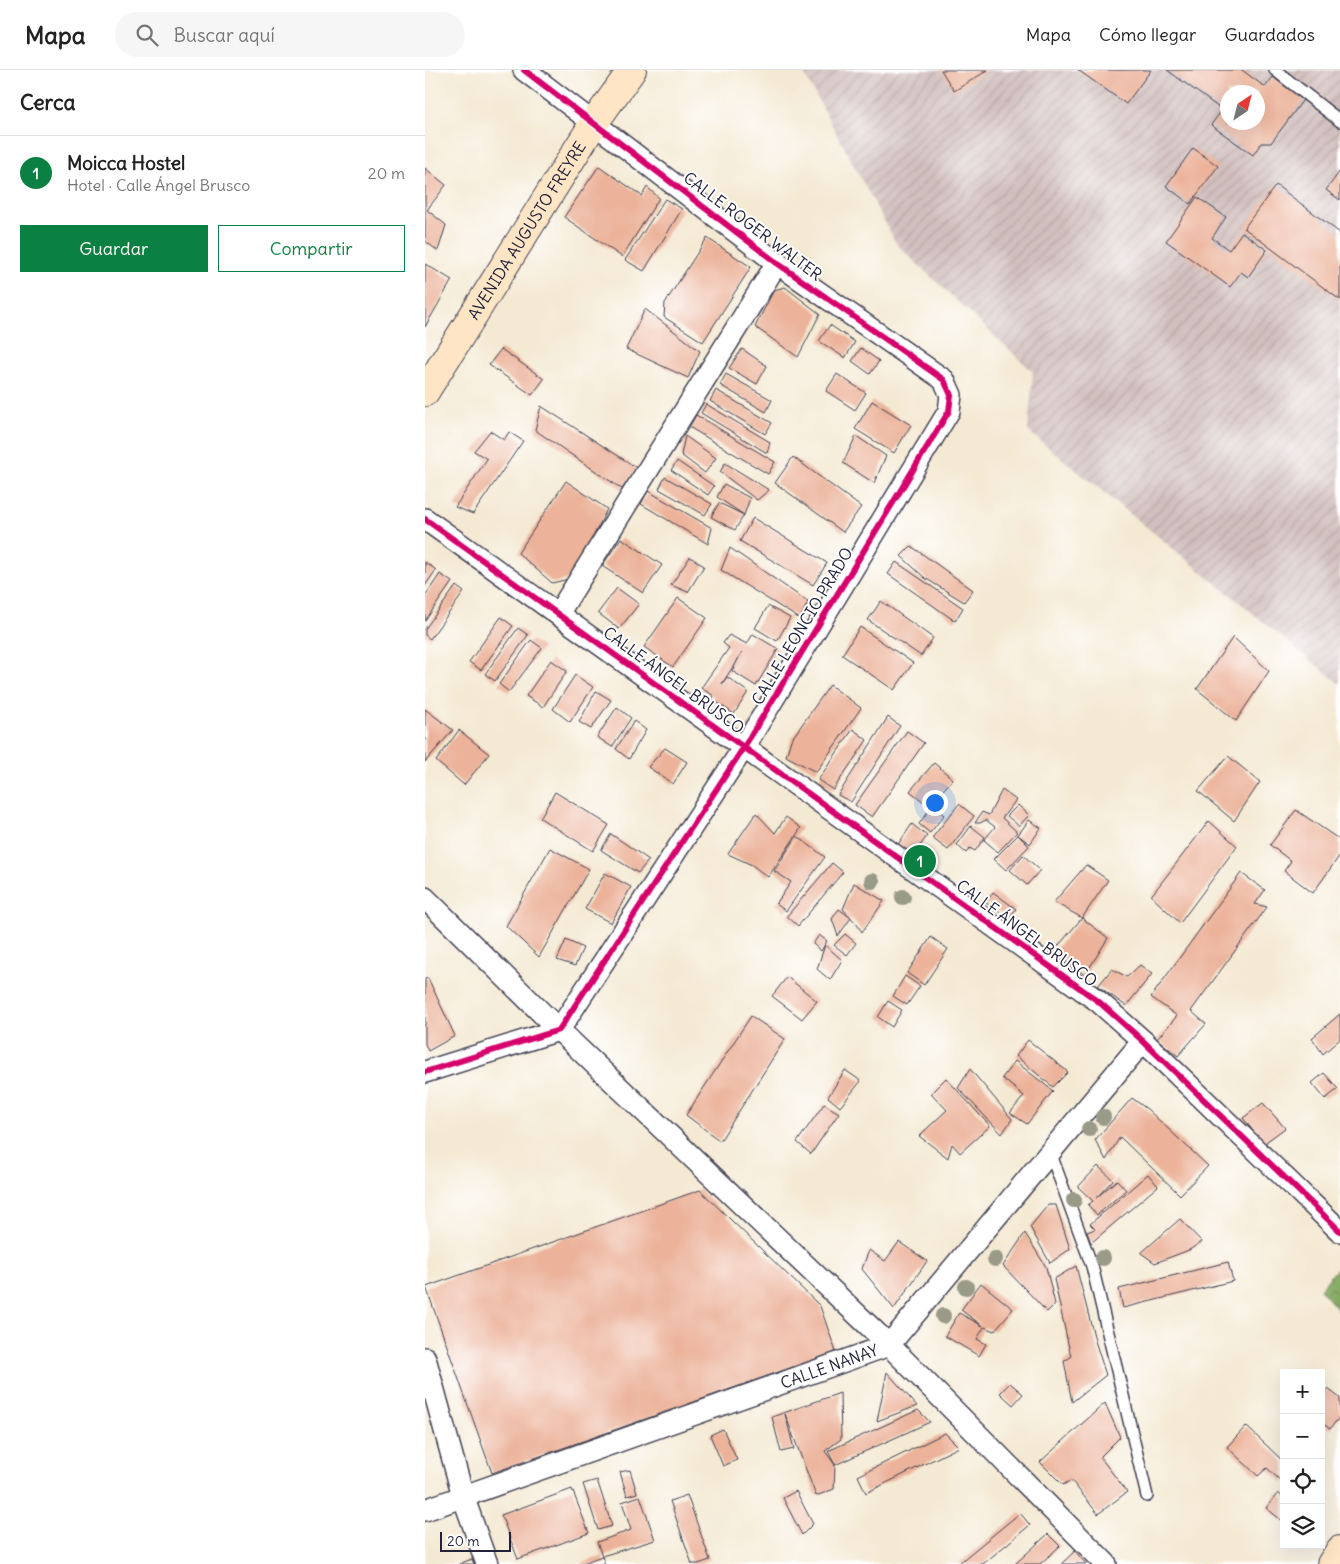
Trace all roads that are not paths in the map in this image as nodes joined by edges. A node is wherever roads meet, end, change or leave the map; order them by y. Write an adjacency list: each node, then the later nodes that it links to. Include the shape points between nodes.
1 (524, 70): 5 (street, CALLE ROGER WALTER)
2 (632, 70): 5 (main road, AVENIDA AUGUSTO FREYRE)
3 (1275, 70): 4 (lane)
4 (1340, 120)
5 (594, 123): 6 (street, CALLE ROGER WALTER); 7 (main road, AVENIDA AUGUSTO FREYRE)
6 (777, 263): 8 (street, CALLE ROGER WALTER, via 944,380 951,395); 10 (street)
7 (425, 392)
8 (949, 411): 11 (street, CALLE LEONCIO PRADO)
9 (425, 519): 10 (street, CALLE ÁNGEL BRUSCO)
10 (558, 614): 11 (street, CALLE ÁNGEL BRUSCO)
11 (744, 747): 13 (street, CALLE LEONCIO PRADO); 14 (street, CALLE ÁNGEL BRUSCO, via 1098,1001)
12 (425, 898): 13 (street)
13 (559, 1030): 15 (street); 18 (street)
14 (1143, 1041): 16 (street, CALLE NANAY); 17 (street, CALLE ÁNGEL BRUSCO)
15 (425, 1072)
16 (1050, 1152): 18 (street, CALLE NANAY); 21 (lane, via 1093,1266)
17 (1340, 1232)
18 (889, 1345): 20 (street, CALLE NANAY); 24 (street)
19 (425, 1358): 20 (street)
20 (463, 1496): 22 (street, CALLE NANAY); 23 (street)
21 (1147, 1496)
22 (425, 1510)
23 (487, 1564)
24 (1106, 1564)

